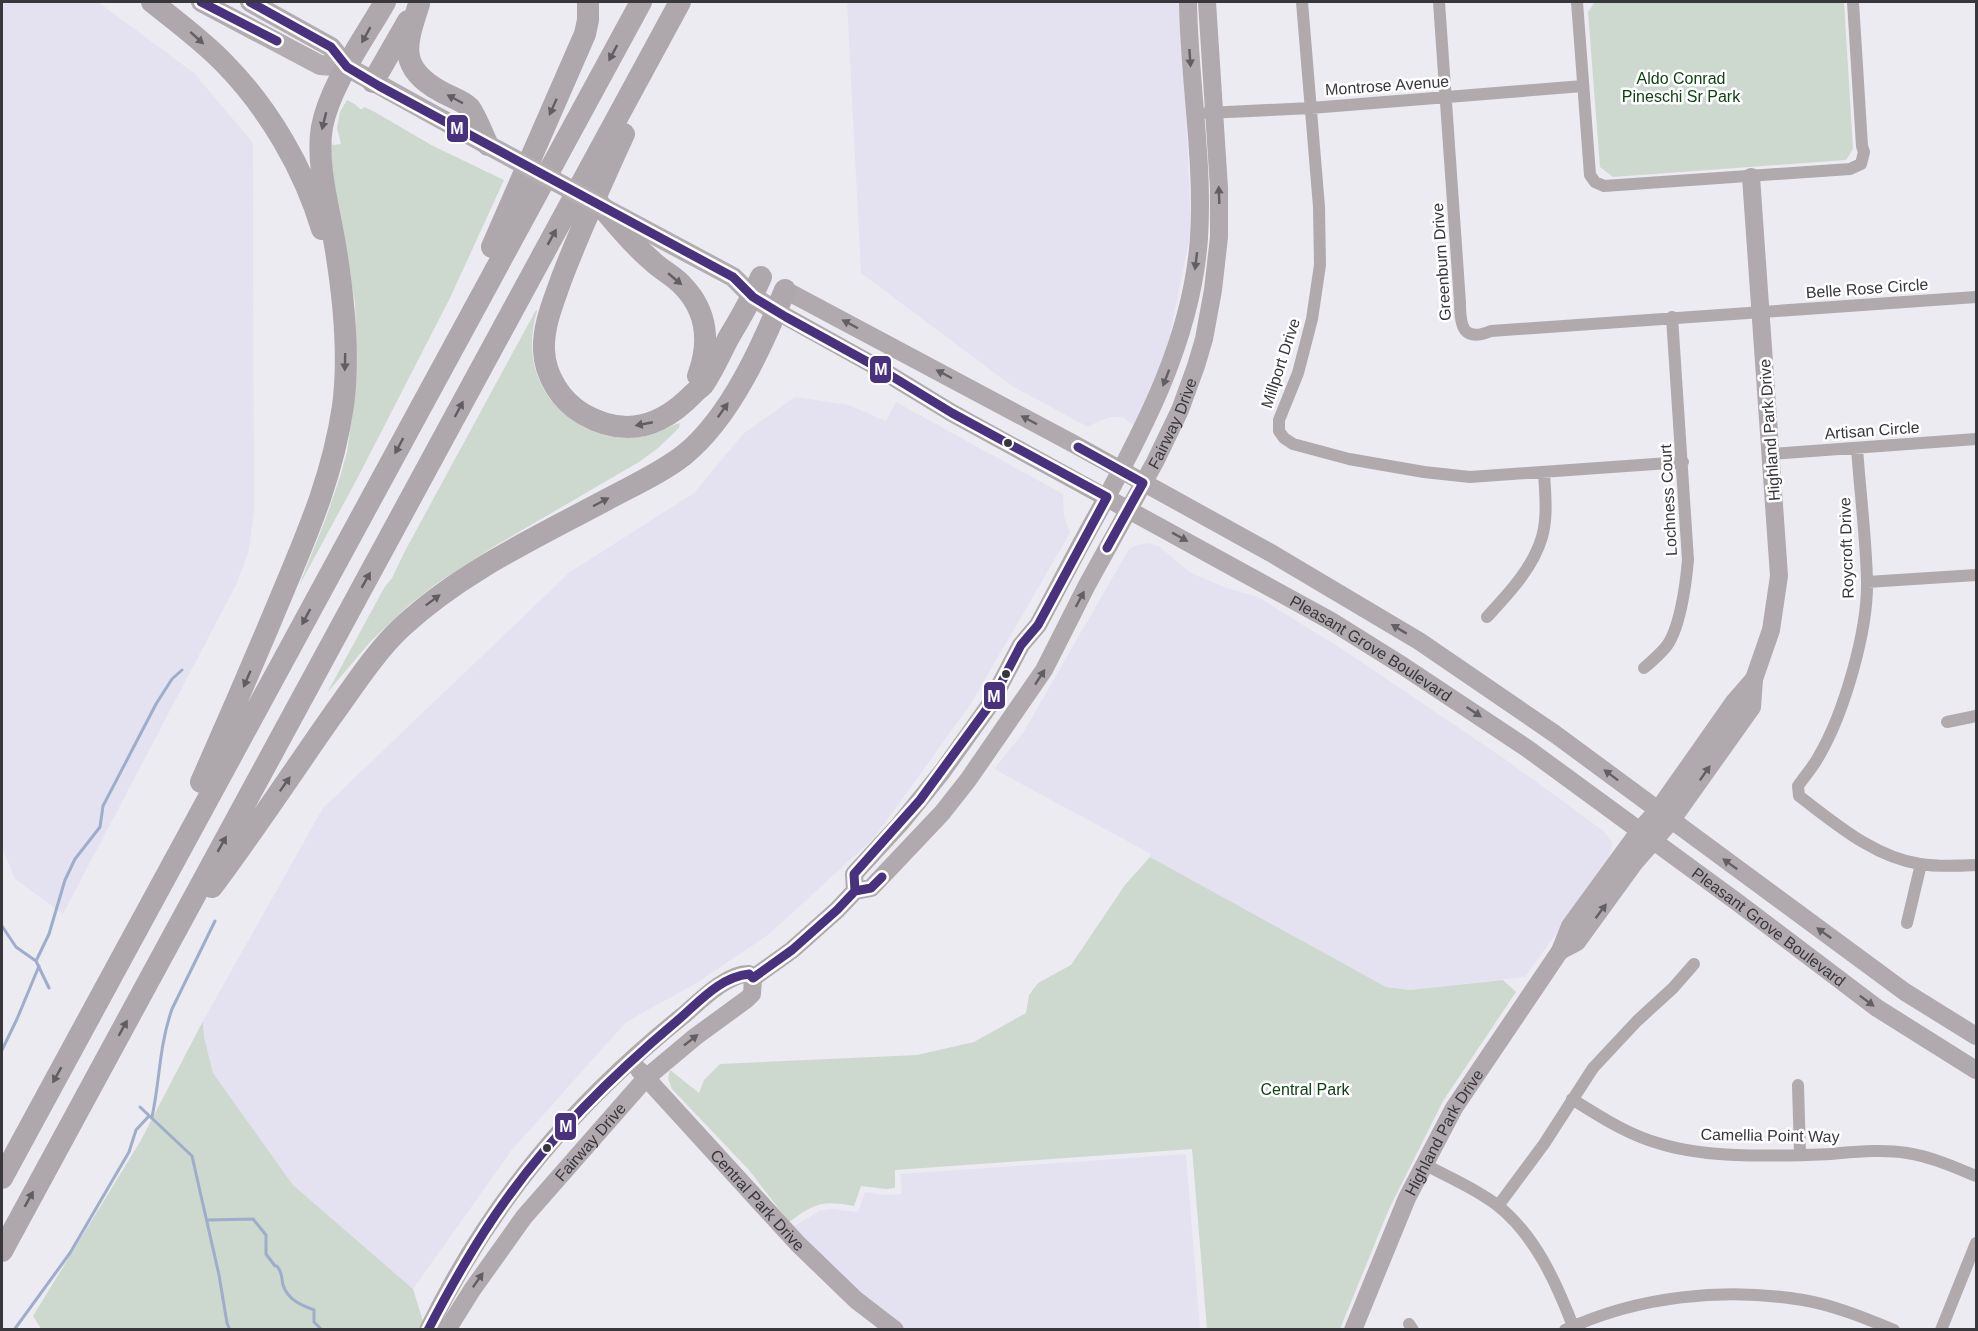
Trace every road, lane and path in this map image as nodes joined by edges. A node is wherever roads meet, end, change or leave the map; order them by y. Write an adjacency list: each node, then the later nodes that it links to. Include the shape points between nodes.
1 (152, 2): 30 (highway, one-way to 30, via 226,64 272,123 318,216)
2 (201, 2): 15 (main road, via 320,65)
3 (250, 2): 15 (main road, via 331,46)
4 (385, 2): 15 (highway, one-way to 15)
5 (588, 2): 35 (highway, one-way to 35, via 581,44)
6 (641, 2): 35 (highway, one-way to 35)
7 (680, 2): 16 (highway)
8 (1188, 2): 22 (main road, Fairway Drive, one-way to 22)
9 (1207, 2): 21 (main road, Fairway Drive)
10 (1302, 2): 20 (street, Millport Drive)
11 (1439, 2): 19 (street, Greenburn Drive)
12 (1576, 2): 18 (street)
13 (1853, 2): 24 (street, via 1864,152 1861,164 1850,169)
14 (420, 3): 17 (highway); 23 (highway, one-way to 14, via 469,106 414,72 407,44)
15 (346, 67): 17 (main road); 30 (highway, one-way to 30, via 325,115 321,149)
16 (639, 80): 34 (highway, one-way to 16, via 673,413 650,423 626,427 602,423 580,412 561,394 549,374 544,352 549,313 630,119); 62 (highway, one-way to 16)
17 (373, 82): 23 (main road)
18 (1583, 86): 19 (street, Montrose Avenue); 24 (street, via 1590,175 1599,185)
19 (1446, 98): 20 (street, Montrose Avenue); 33 (street, Greenburn Drive, via 1460,322 1464,330 1472,335)
20 (1311, 108): 21 (street, Montrose Avenue); 41 (street, Millport Drive, via 1320,265 1310,330 1279,420 1284,438 1349,459 1424,472 1470,477)
21 (1214, 112): 22 (street, Montrose Avenue); 42 (main road, Fairway Drive, one-way to 21, via 1180,410 1209,315 1220,212)
22 (1194, 115): 40 (main road, Fairway Drive, one-way to 40, via 1199,212 1195,273 1168,373)
23 (488, 145): 25 (main road, bridge)
24 (1751, 177): 32 (main road, Highland Park Drive)
25 (601, 206): 26 (highway)
26 (632, 233): 27 (main road, Pleasant Grove Boulevard); 34 (highway, one-way to 34, via 652,262 683,286 702,316 705,355)
27 (757, 287): 28 (main road, Pleasant Grove Boulevard); 31 (main road, Pleasant Grove Boulevard); 34 (highway, via 703,385)
28 (785, 290): 31 (highway); 40 (main road, Pleasant Grove Boulevard, one-way to 28)
29 (1977, 297): 32 (street, Belle Rose Circle)
30 (342, 303): 61 (highway, one-way to 61, via 343,403 323,494 248,678)
31 (776, 311): 43 (main road, Pleasant Grove Boulevard); 62 (highway, one-way to 31, via 361,674 399,629 461,580 685,454 723,412)
32 (1760, 311): 33 (street, Greenburn Drive); 38 (main road, Highland Park Drive)
33 (1672, 317): 39 (street, Lochness Court)
34 (693, 395)
35 (415, 416): 61 (highway, one-way to 61)
36 (1977, 439): 37 (street, Artisan Circle)
37 (1857, 448): 38 (street, Artisan Circle); 46 (street, Roycroft Drive)
38 (1771, 454): 54 (main road, Highland Park Drive, via 1779,576 1771,630 1754,679 1752,707)
39 (1683, 462): 41 (street, Millport Drive); 49 (street, Lochness Court, via 1688,560 1685,593 1667,647)
40 (1121, 471): 42 (main road, Pleasant Grove Boulevard); 43 (main road, Fairway Drive)
41 (1544, 472): 47 (street, via 1545,509 1535,555)
42 (1143, 483): 44 (main road, Fairway Drive); 50 (main road, Pleasant Grove Boulevard, one-way to 42, via 1389,622)
43 (1107, 497): 44 (main road, Pleasant Grove Boulevard); 55 (main road, Fairway Drive, via 989,706)
44 (1129, 509): 48 (main road, Pleasant Grove Boulevard, one-way to 48, via 1331,621); 53 (main road, Fairway Drive, one-way to 44, via 1044,670)
45 (1977, 575): 46 (street)
46 (1867, 582): 57 (street, Roycroft Drive, via 1852,676 1820,756 1798,786 1799,796 1868,846 1894,858)
47 (1487, 617)
48 (1403, 666): 50 (main road, via 1412,655 1421,655 1488,699); 56 (main road, Pleasant Grove Boulevard, one-way to 56, via 1528,749)
49 (1644, 668)
50 (1497, 696): 54 (main road, Pleasant Grove Boulevard, one-way to 50)
51 (1977, 716): 52 (street)
52 (1947, 722)
53 (968, 780): 55 (main road, via 954,788 926,817); 59 (main road, Fairway Drive, via 930,827)
54 (1665, 816): 56 (main road, Highland Park Drive); 65 (main road, Pleasant Grove Boulevard, one-way to 54, via 1905,992)
55 (900, 824): 59 (main road, via 905,841)
56 (1646, 835): 67 (main road, Pleasant Grove Boulevard, one-way to 67, via 1877,1008); 72 (main road, Highland Park Drive, via 1570,926 1560,951 1454,1108)
57 (1921, 864): 58 (street, Roycroft Drive); 60 (street)
58 (1977, 865)
59 (863, 889): 64 (main road, Fairway Drive)
60 (1907, 923)
61 (135, 932): 74 (highway, one-way to 74)
62 (165, 951): 77 (highway, one-way to 62)
63 (1694, 964): 70 (street, via 1606,1052)
64 (753, 978): 66 (main road, Fairway Drive, via 749,974 735,976); 68 (main road, Fairway Drive, one-way to 64, via 747,999 752,994)
65 (1977, 1036)
66 (629, 1060): 68 (main road, Central Park Drive); 79 (main road, Fairway Drive, via 548,1143 507,1196 469,1253)
67 (1977, 1070)
68 (646, 1078): 80 (main road, Fairway Drive, one-way to 68, via 524,1217); 81 (main road, Central Park Drive, via 798,1244 856,1300)
69 (1798, 1084): 71 (street)
70 (1572, 1099): 71 (street, Camellia Point Way, via 1618,1127 1662,1145 1717,1153); 75 (street)
71 (1800, 1154): 73 (street, Camellia Point Way, via 1906,1153)
72 (1424, 1164): 75 (street); 82 (main road, Highland Park Drive)
73 (1977, 1176)
74 (2, 1178)
75 (1498, 1206): 78 (street, via 1537,1251 1557,1287)
76 (1977, 1243): 84 (street)
77 (2, 1251)
78 (1569, 1328): 83 (street, via 1662,1301 1728,1294 1803,1300)
79 (428, 1329)
80 (447, 1329)
81 (895, 1329)
82 (1353, 1329)
83 (1894, 1329)
84 (1941, 1329)

